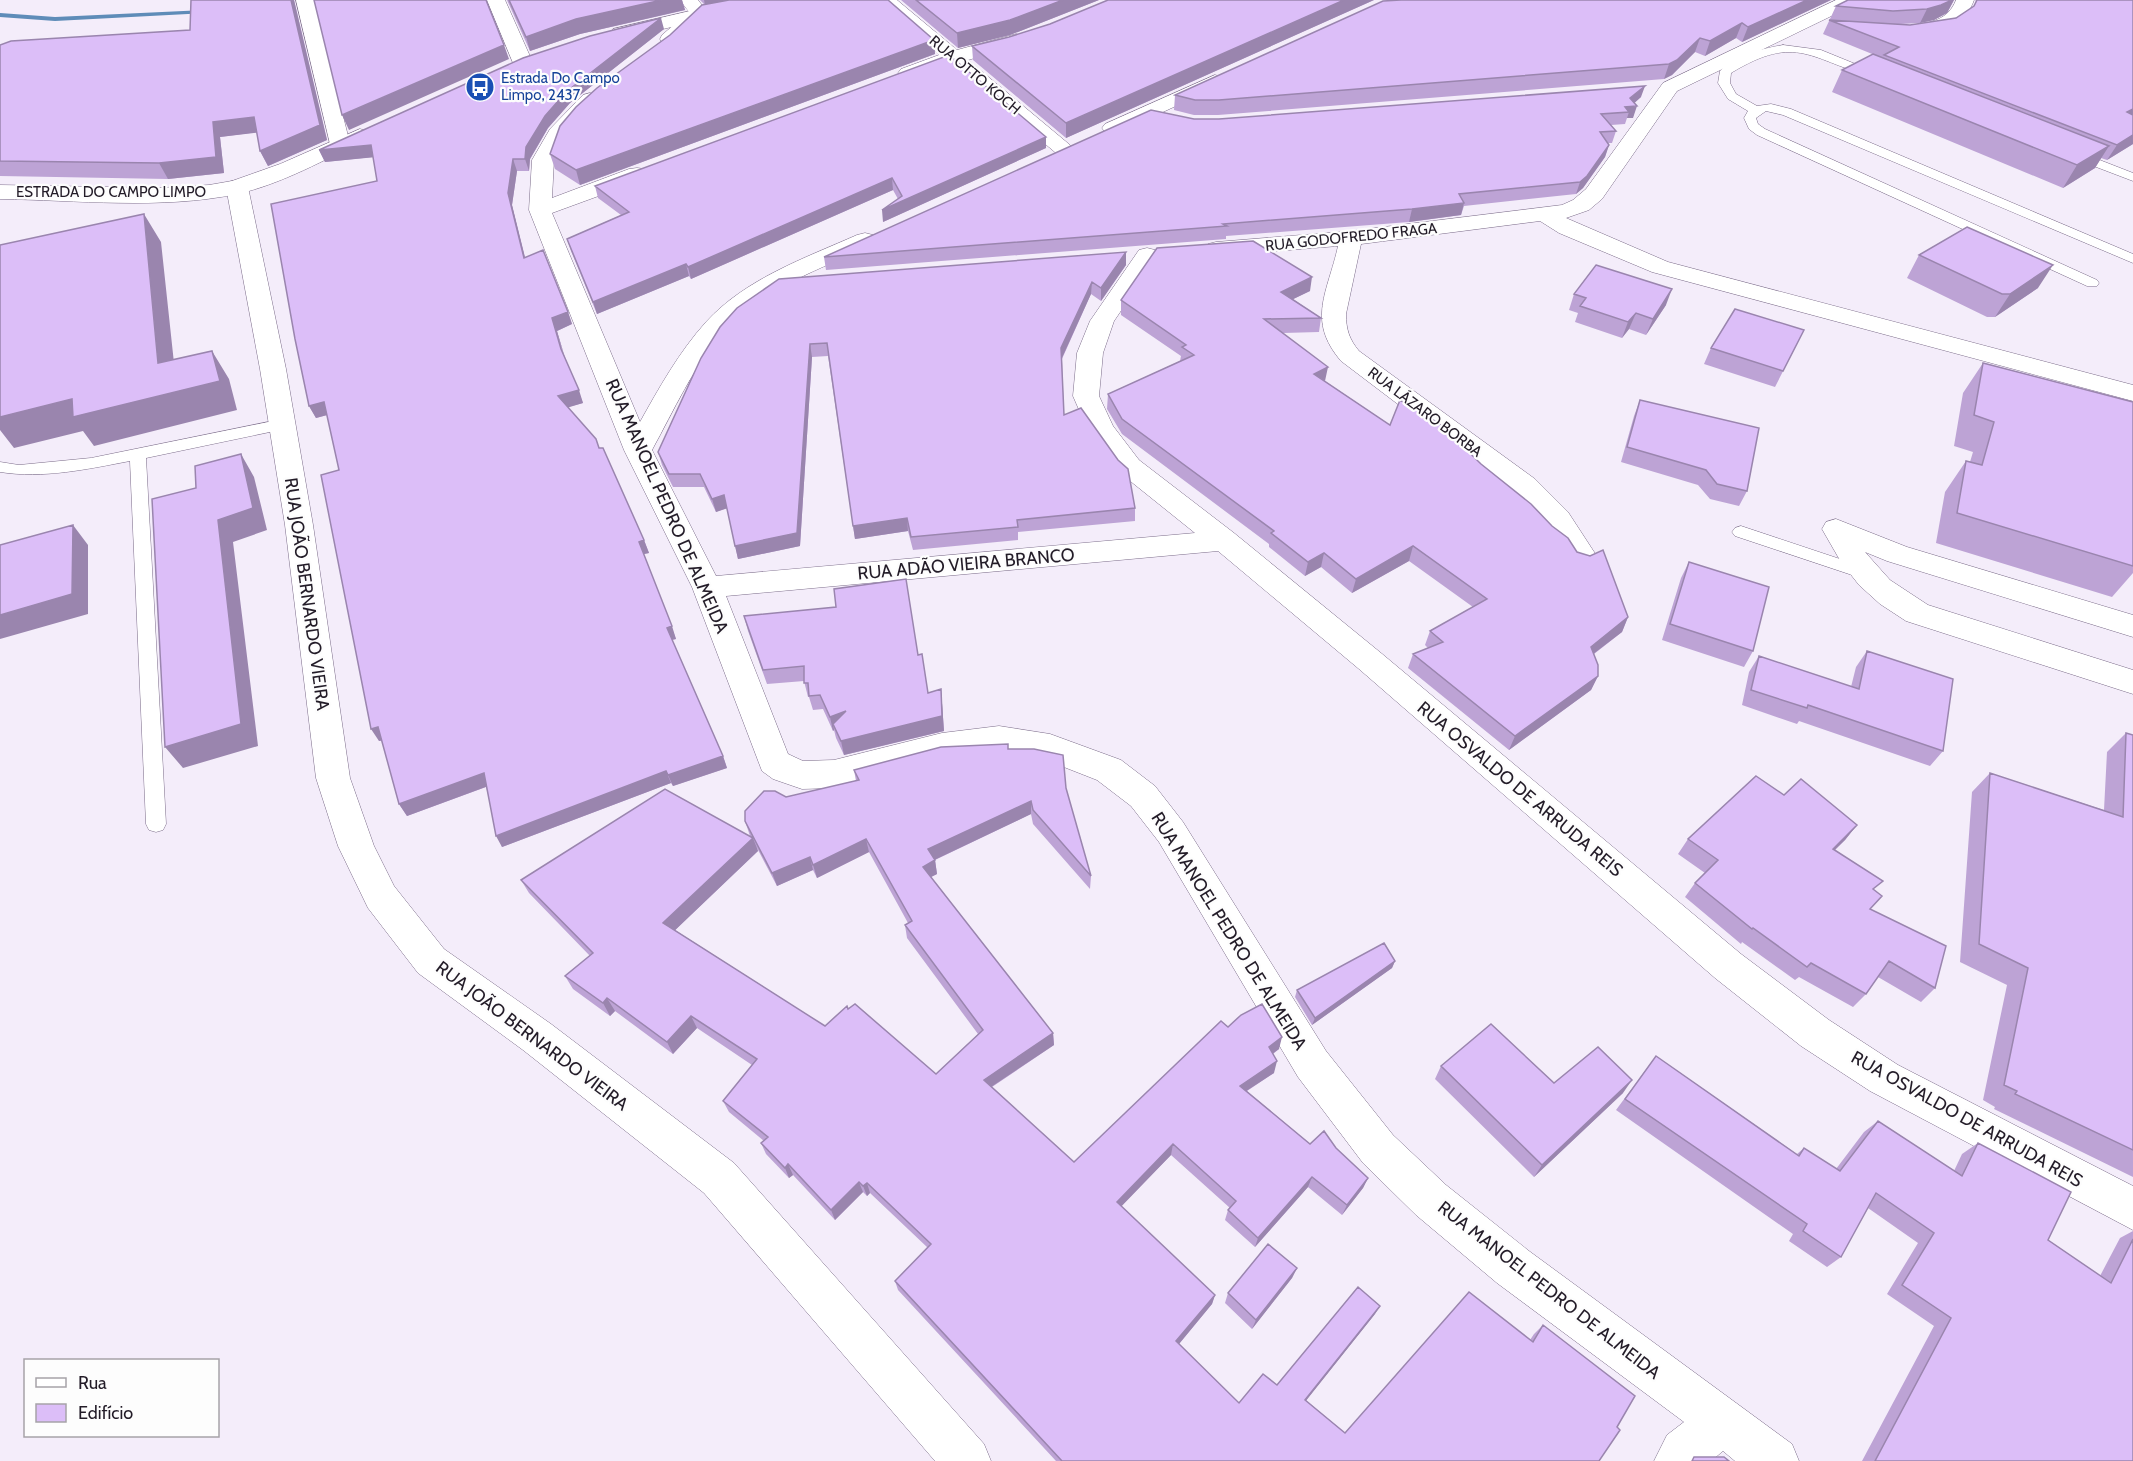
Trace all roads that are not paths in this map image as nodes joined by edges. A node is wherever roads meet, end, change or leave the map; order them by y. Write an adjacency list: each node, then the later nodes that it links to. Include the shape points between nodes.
1 (495, 0): 13 (street, via 514,66)
2 (764, 0): 7 (street)
3 (886, 0): 15 (street, RUA OTTO KOCH)
4 (1850, 0): 8 (street, RUA GODOFREDO FRAGA)
5 (1965, 0): 10 (street, via 1962,12 1953,22 1917,31)
6 (306, 1): 26 (street)
7 (694, 6): 12 (street); 14 (street, via 682,29)
8 (1801, 25): 9 (street); 20 (street, RUA GODOFREDO FRAGA, via 1690,74)
9 (1832, 28)
10 (1896, 31)
11 (1030, 34): 15 (street, via 975,53)
12 (599, 38)
13 (544, 55)
14 (645, 56)
15 (953, 56): 19 (street); 28 (street, RUA OTTO KOCH)
16 (1231, 74): 23 (street)
17 (618, 77): 34 (street, RUA MANOEL PEDRO DE ALMEIDA, via 578,109 557,133 543,160)
18 (1881, 77): 22 (lane, via 1811,50 1775,47 1726,71 1724,83 1732,96)
19 (886, 81)
20 (1670, 87): 21 (street); 35 (street, RUA GODOFREDO FRAGA, via 1594,195 1567,211)
21 (1647, 89)
22 (1755, 110): 40 (lane, via 1768,107 1787,111); 43 (lane, via 1750,118 1761,132)
23 (1147, 112): 24 (street); 28 (street)
24 (1182, 121)
25 (379, 126): 26 (street, ESTRADA DO CAMPO LIMPO)
26 (340, 144): 32 (street, ESTRADA DO CAMPO LIMPO, via 288,169)
27 (2056, 147): 31 (lane)
28 (1063, 149): 29 (street)
29 (1041, 159)
30 (651, 168): 34 (street)
31 (2133, 177)
32 (237, 187): 33 (street, ESTRADA DO CAMPO LIMPO, via 159,195); 45 (street, RUA JOÃO BERNARDO VIEIRA)
33 (0, 192)
34 (540, 210): 46 (street, RUA MANOEL PEDRO DE ALMEIDA)
35 (1546, 215): 37 (street, RUA GODOFREDO FRAGA); 44 (street, via 1567,228 1659,267)
36 (880, 233): 42 (street)
37 (1351, 238): 38 (street, RUA GODOFREDO FRAGA); 51 (street, RUA LÁZARO BORBA, via 1335,311 1340,343 1350,356 1525,486 1558,519)
38 (1192, 251)
39 (1147, 255): 50 (street, RUA OSVALDO DE ARRUDA REIS, via 1095,336 1086,396 1100,428 1129,466)
40 (2133, 259)
41 (830, 278): 42 (street)
42 (772, 283): 46 (street, via 727,314 703,342)
43 (2092, 283)
44 (2133, 393)
45 (283, 424): 47 (lane); 59 (street, RUA JOÃO BERNARDO VIEIRA, via 333,778 356,846 381,897 431,961 537,1037 719,1178)
46 (638, 450): 53 (street, RUA MANOEL PEDRO DE ALMEIDA)
47 (138, 453): 48 (lane, via 65,467 25,471); 56 (lane)
48 (0, 467)
49 (1741, 532): 52 (lane)
50 (1224, 540): 53 (street, RUA ADÃO VIEIRA BRANCO); 57 (street, RUA OSVALDO DE ARRUDA REIS, via 1728,966 1815,1033 1884,1078)
51 (1583, 558)
52 (1864, 573): 54 (street, via 1836,529 1897,554); 55 (street, via 1898,603 1917,613)
53 (707, 587): 58 (street, RUA MANOEL PEDRO DE ALMEIDA, via 774,762 785,769 802,775 834,774 942,746 999,740 1050,747 1109,770 1143,796 1171,832 1312,1064 1378,1149 1431,1200 1513,1267)
54 (2133, 626)
55 (2133, 682)
56 (156, 824)
57 (2133, 1209)
58 (1722, 1422): 60 (street); 61 (street, RUA MANOEL PEDRO DE ALMEIDA)
59 (967, 1461)
60 (1678, 1461)
61 (1775, 1461)

